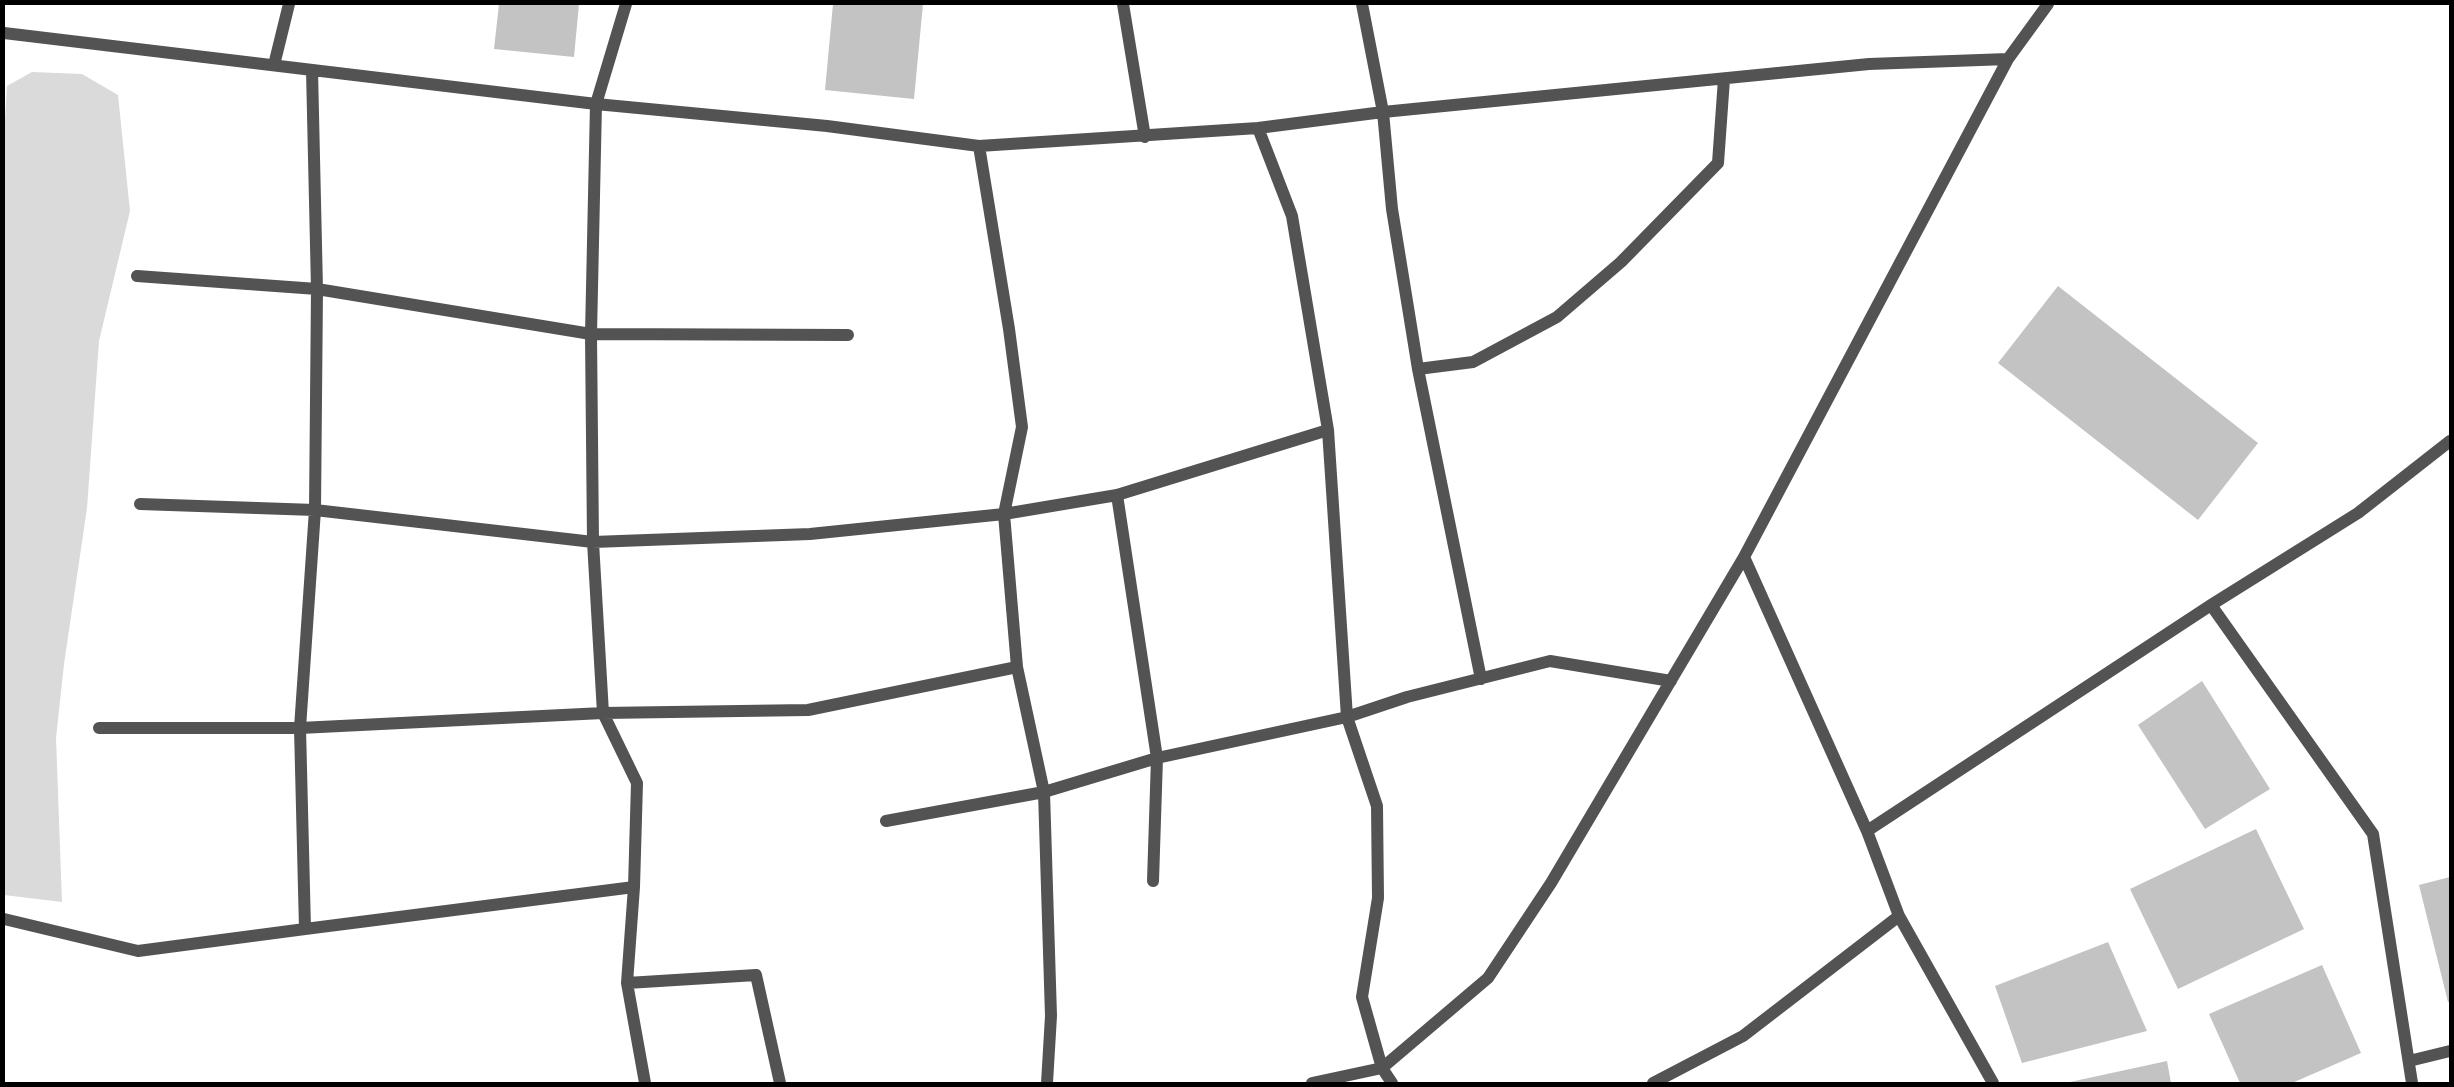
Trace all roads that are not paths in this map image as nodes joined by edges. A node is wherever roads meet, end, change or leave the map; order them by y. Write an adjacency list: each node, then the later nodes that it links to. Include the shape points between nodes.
1 (289, 4): 8 (street)
2 (626, 4): 11 (street)
3 (1123, 4): 14 (street)
4 (1362, 4): 12 (street)
5 (2048, 4): 7 (street)
6 (4, 33): 8 (street)
7 (2008, 59): 10 (street, via 1869,64); 28 (street)
8 (274, 65): 9 (street)
9 (312, 70): 11 (street); 17 (street)
10 (1724, 78): 12 (street); 20 (street, via 1718,163 1621,262 1557,317 1473,362)
11 (596, 104): 15 (street, via 827,126); 18 (street)
12 (1383, 112): 13 (street); 20 (street, via 1392,209)
13 (1258, 128): 14 (street); 21 (street, via 1292,216)
14 (1145, 137): 15 (street)
15 (979, 146): 26 (street, via 1010,329 1022,427)
16 (138, 276): 17 (street)
17 (317, 289): 18 (street); 25 (street)
18 (591, 334): 19 (street); 27 (street)
19 (848, 335)
20 (1418, 369): 31 (street)
21 (1328, 430): 23 (street); 34 (street)
22 (2450, 441): 29 (street, via 2358,513)
23 (1117, 495): 26 (street); 37 (street)
24 (140, 504): 25 (street)
25 (314, 510): 27 (street); 36 (street)
26 (1004, 514): 27 (street, via 810,534); 30 (street)
27 (593, 542): 33 (street)
28 (1744, 557): 32 (street); 40 (street)
29 (2211, 605): 40 (street); 48 (street, via 2373,834)
30 (1017, 667): 33 (street, via 808,710); 38 (street)
31 (1481, 680): 32 (street, via 1550,661); 34 (street)
32 (1671, 681): 49 (street, via 1551,883 1488,978)
33 (603, 713): 36 (street); 42 (street, via 637,783)
34 (1347, 717): 37 (street); 49 (street, via 1377,806 1378,898 1362,997)
35 (99, 728): 36 (street)
36 (300, 728): 45 (street)
37 (1157, 758): 38 (street); 41 (street)
38 (1044, 792): 39 (street); 52 (street, via 1051,1016)
39 (886, 821)
40 (1867, 831): 43 (street)
41 (1153, 881)
42 (634, 887): 45 (street); 46 (street)
43 (1899, 916): 55 (street, via 1743,1036); 56 (street)
44 (4, 919): 45 (street, via 138,951)
45 (305, 928)
46 (626, 983): 50 (street); 51 (street, via 756,974)
47 (2450, 1051): 48 (street)
48 (2408, 1061): 57 (street)
49 (1382, 1068): 53 (street); 54 (street)
50 (645, 1083)
51 (780, 1083)
52 (1047, 1083)
53 (1312, 1083)
54 (1392, 1083)
55 (1653, 1083)
56 (1993, 1083)
57 (2412, 1083)

